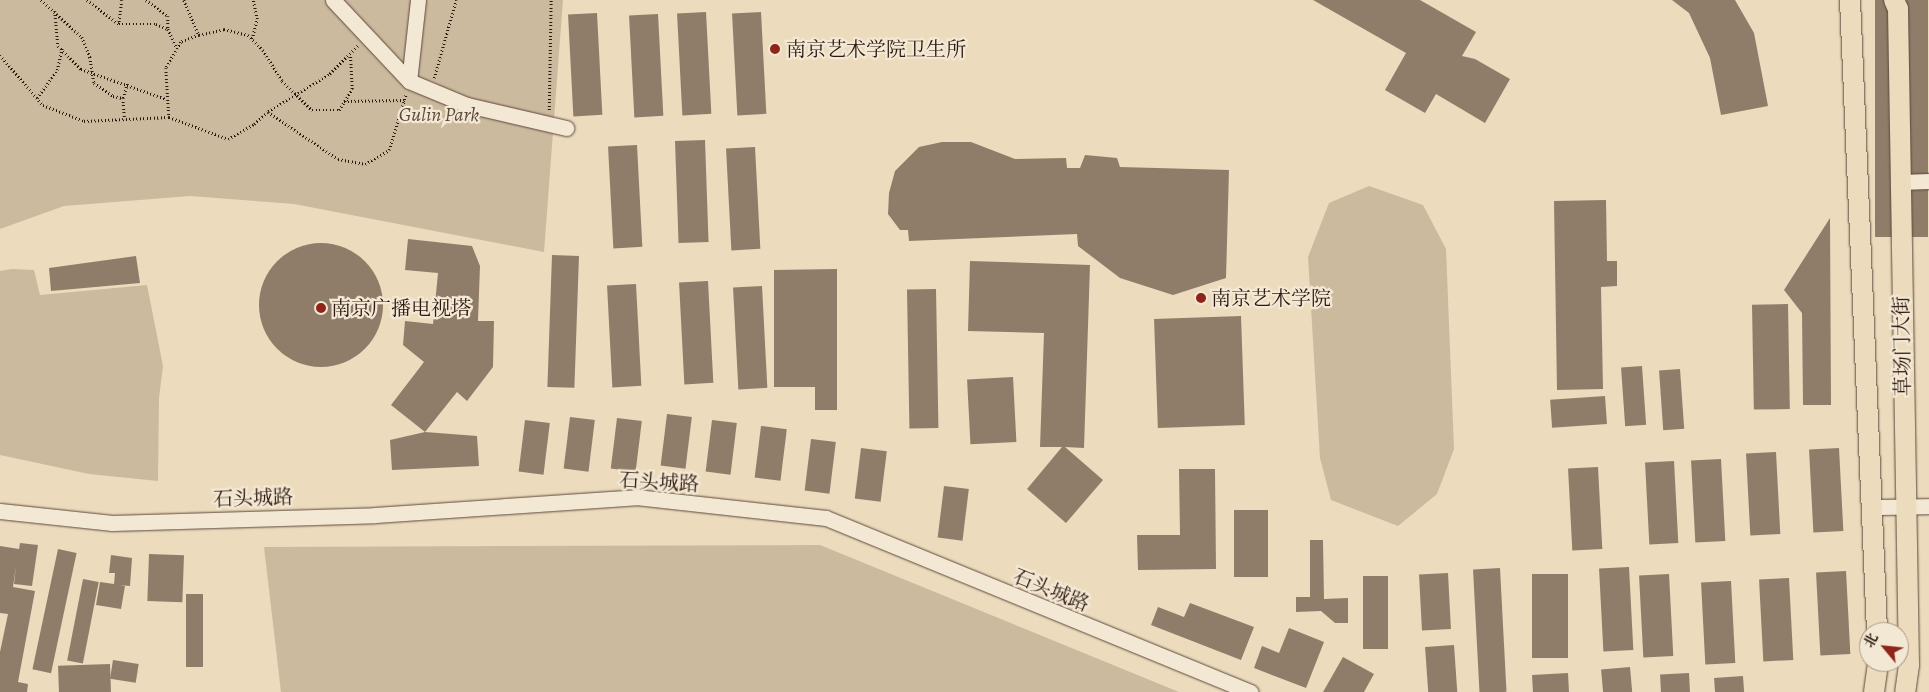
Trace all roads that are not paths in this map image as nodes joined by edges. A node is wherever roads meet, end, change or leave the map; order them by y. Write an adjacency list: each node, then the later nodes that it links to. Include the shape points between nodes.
1 (333, 0): 5 (street)
2 (418, 0): 5 (street)
3 (1850, 0): 11 (main road, 草场门大街)
4 (1894, 0): 8 (main road, 草场门大街, via 1898,9)
5 (409, 81): 6 (street, via 467,105)
6 (566, 128)
7 (1929, 181): 8 (street)
8 (1900, 182): 9 (main road, 草场门大街)
9 (1905, 506): 10 (street); 11 (street); 17 (main road, 草场门大街, via 1909,665)
10 (1929, 506)
11 (1873, 507): 13 (main road, 草场门大街)
12 (0, 511): 15 (street, 石头城路, via 112,523 375,515 636,497 826,518)
13 (1877, 622)
14 (1877, 672): 16 (main road)
15 (1251, 692)
16 (1874, 692)
17 (1905, 692)

